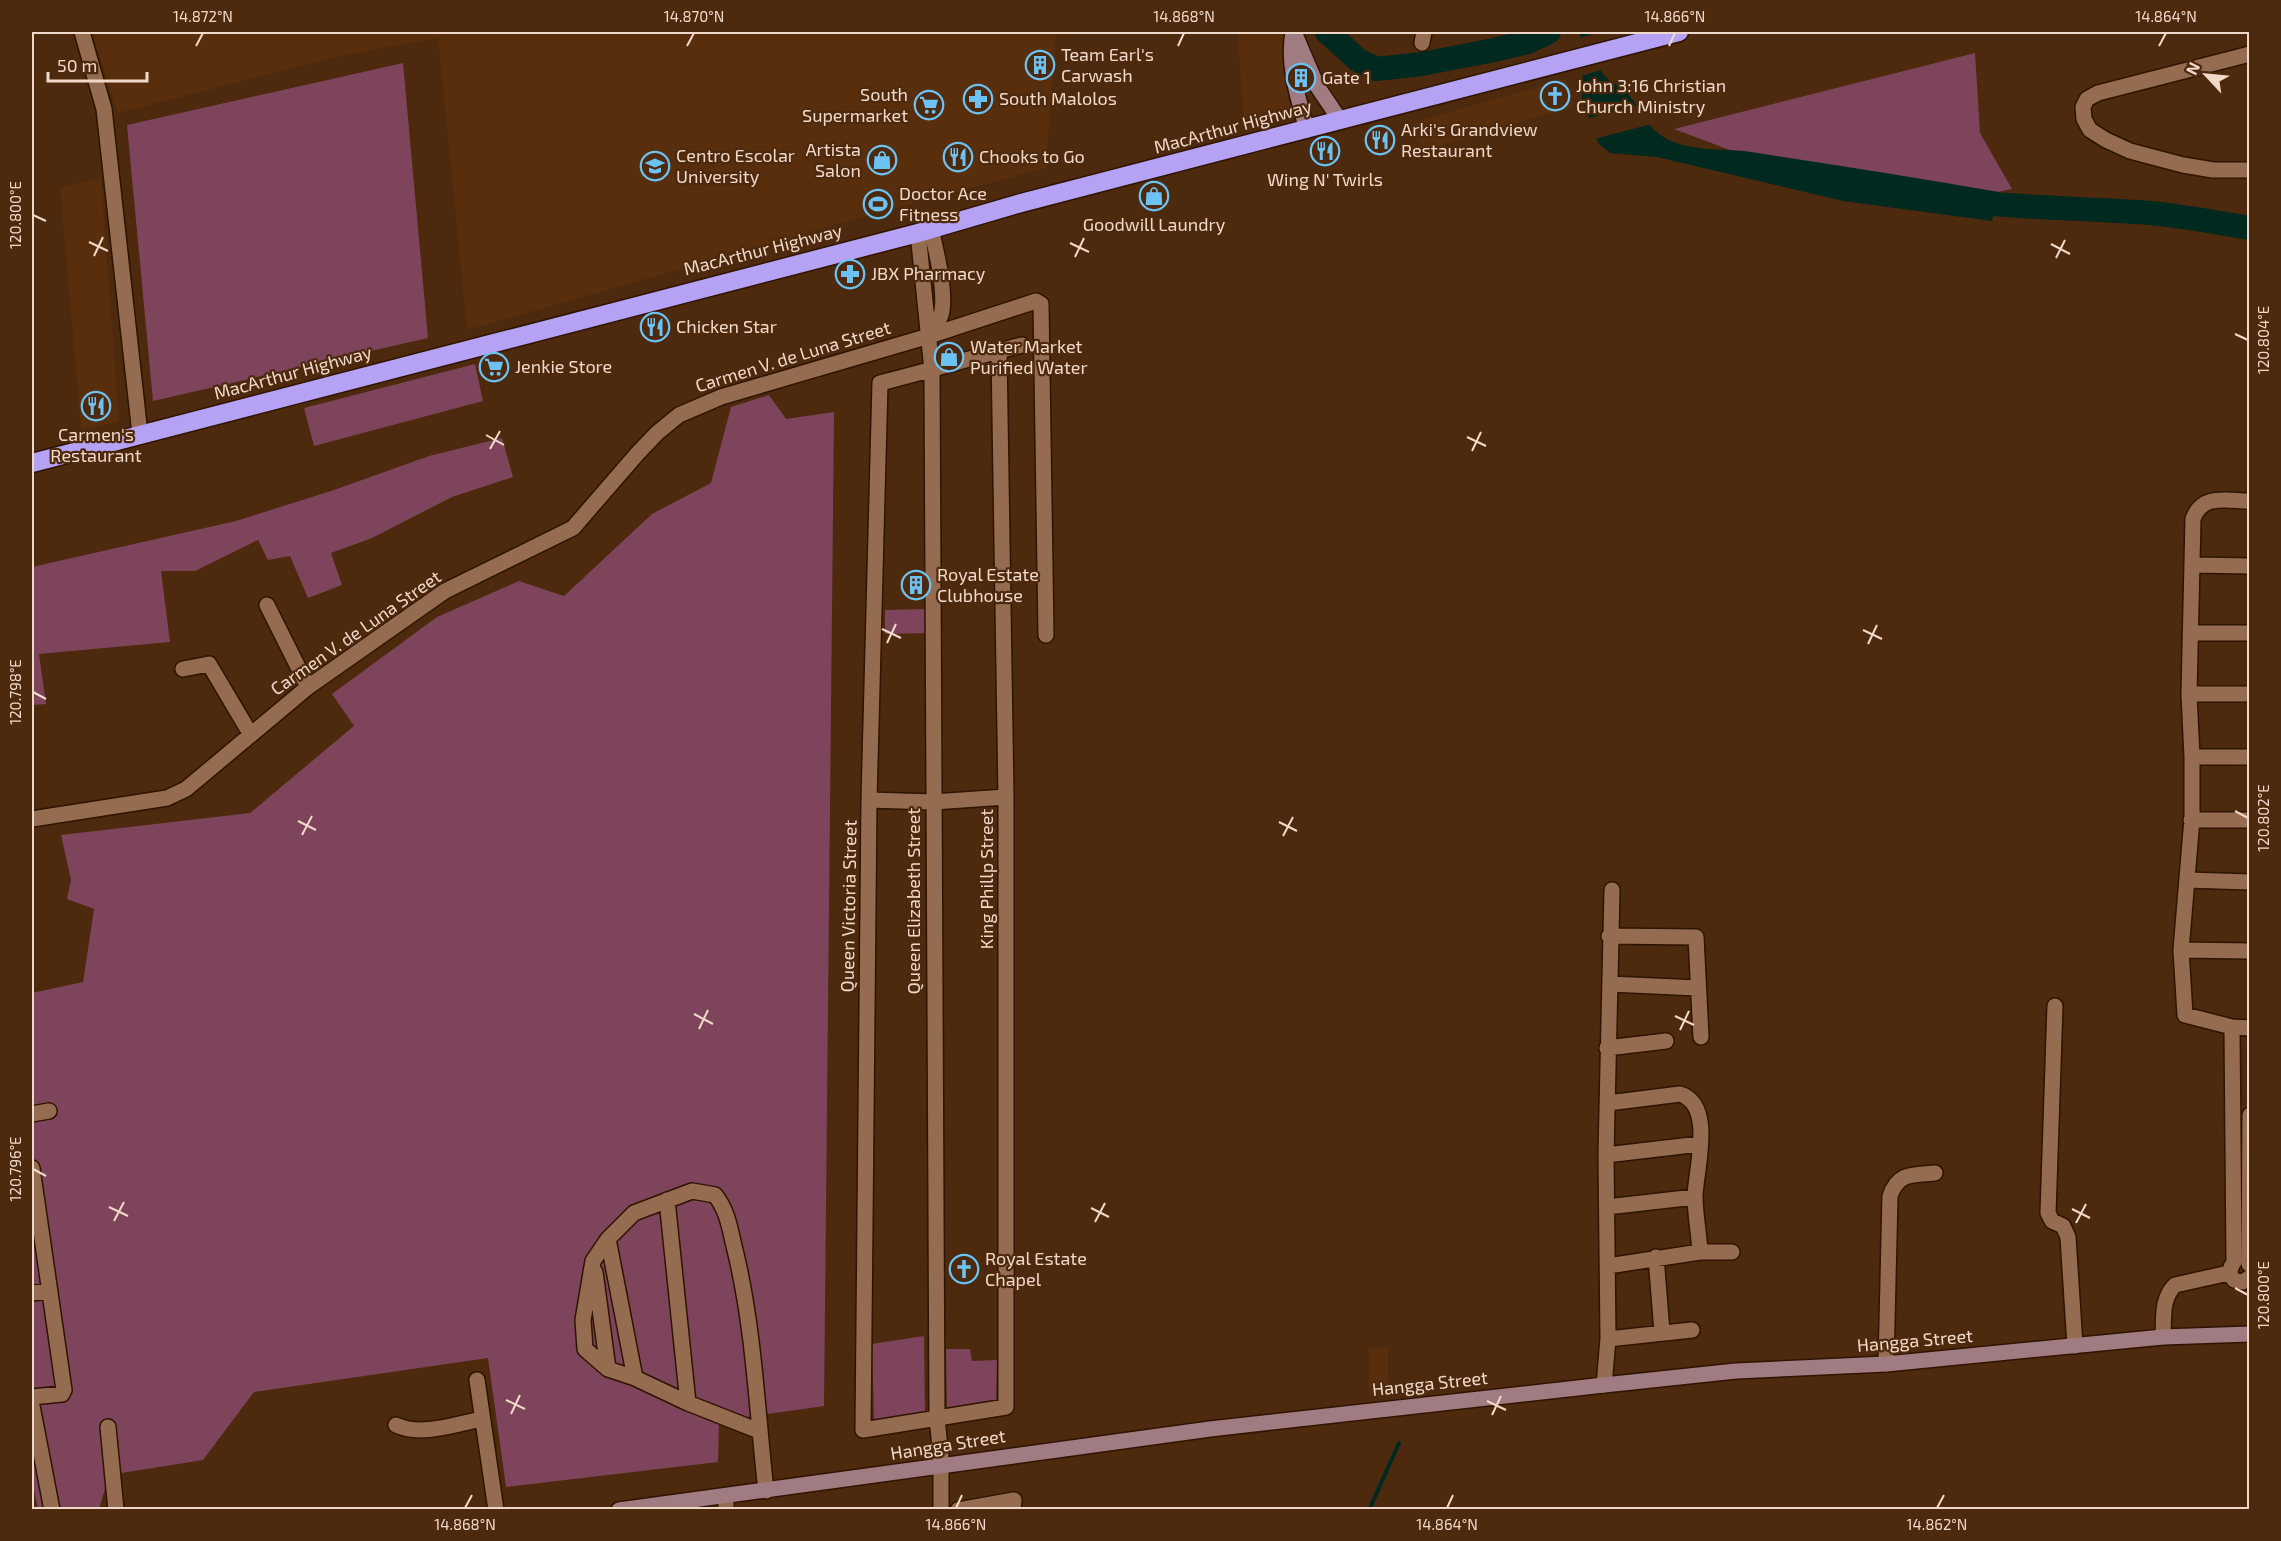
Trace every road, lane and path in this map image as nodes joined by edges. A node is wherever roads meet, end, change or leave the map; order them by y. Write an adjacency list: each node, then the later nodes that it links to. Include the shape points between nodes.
1 (82, 32): 15 (street, via 104,109)
2 (1293, 32): 5 (street, via 1317,86); 6 (street, via 1292,76)
3 (1679, 32): 5 (highway, MacArthur Highway)
4 (2250, 54): 7 (street, via 2098,93 2087,99 2083,107 2090,130 2130,151 2213,170)
5 (1340, 120): 6 (highway, MacArthur Highway)
6 (1307, 130): 8 (highway, MacArthur Highway)
7 (2250, 170)
8 (924, 231): 9 (street); 10 (street, Queen Elizabeth Street); 15 (highway, MacArthur Highway)
9 (940, 275): 10 (street); 11 (street, via 941,316)
10 (923, 279): 11 (street, Queen Elizabeth Street)
11 (929, 336): 14 (street, Queen Elizabeth Street); 23 (street, Carmen V. de Luna Street, via 1036,301 1041,304); 25 (street, Carmen V. de Luna Street, via 722,397 679,415 637,454 573,528 445,591)
12 (1022, 345): 13 (street)
13 (999, 351): 14 (street); 31 (street, King Phillp Street)
14 (932, 370): 32 (street, Queen Victoria Street, via 880,383); 33 (street, Queen Elizabeth Street)
15 (140, 434): 16 (highway, MacArthur Highway)
16 (32, 463)
17 (2250, 501): 18 (street, via 2207,501 2197,508 2193,519)
18 (2193, 565): 19 (street); 21 (street)
19 (2250, 566)
20 (267, 604): 25 (street)
21 (2190, 633): 22 (street); 26 (street)
22 (2250, 633)
23 (1046, 635)
24 (183, 669): 28 (street, via 209,664)
25 (308, 687): 28 (street, Carmen V. de Luna Street)
26 (2189, 694): 27 (street); 29 (street)
27 (2250, 694)
28 (251, 735): 34 (street, Carmen V. de Luna Street, via 186,789 167,798)
29 (2192, 757): 30 (street); 35 (street)
30 (2250, 757)
31 (1006, 797): 33 (street); 84 (street, King Phillp Street, via 1006,1407)
32 (870, 801): 33 (street); 84 (street, Queen Victoria Street, via 863,1430)
33 (933, 802): 84 (street, Queen Elizabeth Street)
34 (32, 819)
35 (2191, 820): 36 (street); 37 (street)
36 (2250, 820)
37 (2187, 880): 38 (street); 41 (street)
38 (2250, 882)
39 (1612, 890): 40 (street)
40 (1609, 936): 43 (street); 44 (street, via 1696,937)
41 (2181, 950): 42 (street); 46 (street, via 2185,1015)
42 (2250, 951)
43 (1610, 984): 44 (street); 50 (street)
44 (1698, 988): 48 (street)
45 (2055, 1006): 75 (street, via 2048,1213 2052,1221 2063,1226 2068,1237)
46 (2232, 1027): 47 (street); 67 (street)
47 (2250, 1028)
48 (1701, 1037)
49 (1666, 1041): 50 (street)
50 (1607, 1048): 51 (street)
51 (1608, 1103): 55 (street, via 1671,1094 1687,1096 1700,1118); 56 (street)
52 (49, 1111): 53 (street)
53 (32, 1114)
54 (2250, 1115): 67 (street)
55 (1700, 1144): 56 (street); 59 (street)
56 (1606, 1155): 61 (street)
57 (32, 1168): 68 (street)
58 (1935, 1173): 76 (street, via 1902,1177 1890,1196)
59 (1695, 1197): 61 (street); 63 (street)
60 (667, 1200): 62 (street, via 634,1213); 81 (street); 87 (street, via 692,1191 715,1195 724,1207 744,1288)
61 (1607, 1207): 66 (street)
62 (608, 1239): 77 (street); 77 (street, via 593,1261 608,1369)
63 (1700, 1252): 64 (street); 65 (street)
64 (1732, 1252)
65 (1656, 1257): 66 (street); 71 (street)
66 (1608, 1266): 74 (street)
67 (2242, 1268): 73 (street, via 2175,1285 2165,1301)
68 (50, 1291): 69 (street); 80 (street, via 64,1390 62,1394)
69 (32, 1293)
70 (1692, 1330): 71 (street)
71 (1662, 1332): 74 (street)
72 (2250, 1334): 73 (street, Hangga Street)
73 (2163, 1337): 75 (street, Hangga Street)
74 (1608, 1339): 79 (street)
75 (2074, 1346): 76 (street, Hangga Street)
76 (1886, 1364): 79 (street, Hangga Street, via 1736,1371)
77 (635, 1378): 81 (street)
78 (477, 1380): 83 (street)
79 (1604, 1385): 88 (street, Hangga Street, via 1210,1429)
80 (32, 1397)
81 (688, 1403): 87 (street)
82 (32, 1406): 91 (street)
83 (482, 1419): 85 (street, via 417,1430); 93 (street)
84 (937, 1419): 88 (street, Queen Elizabeth Street)
85 (396, 1425)
86 (108, 1427): 92 (street)
87 (759, 1431): 89 (street)
88 (939, 1466): 89 (street, Hangga Street); 95 (street, Queen Elizabeth Street)
89 (766, 1491): 90 (street, Hangga Street)
90 (726, 1503): 94 (street, Hangga Street)
91 (52, 1509)
92 (116, 1509)
93 (496, 1509)
94 (619, 1509)
95 (941, 1509)
96 (958, 1509): 97 (street, via 1014,1500)
97 (1013, 1509)

